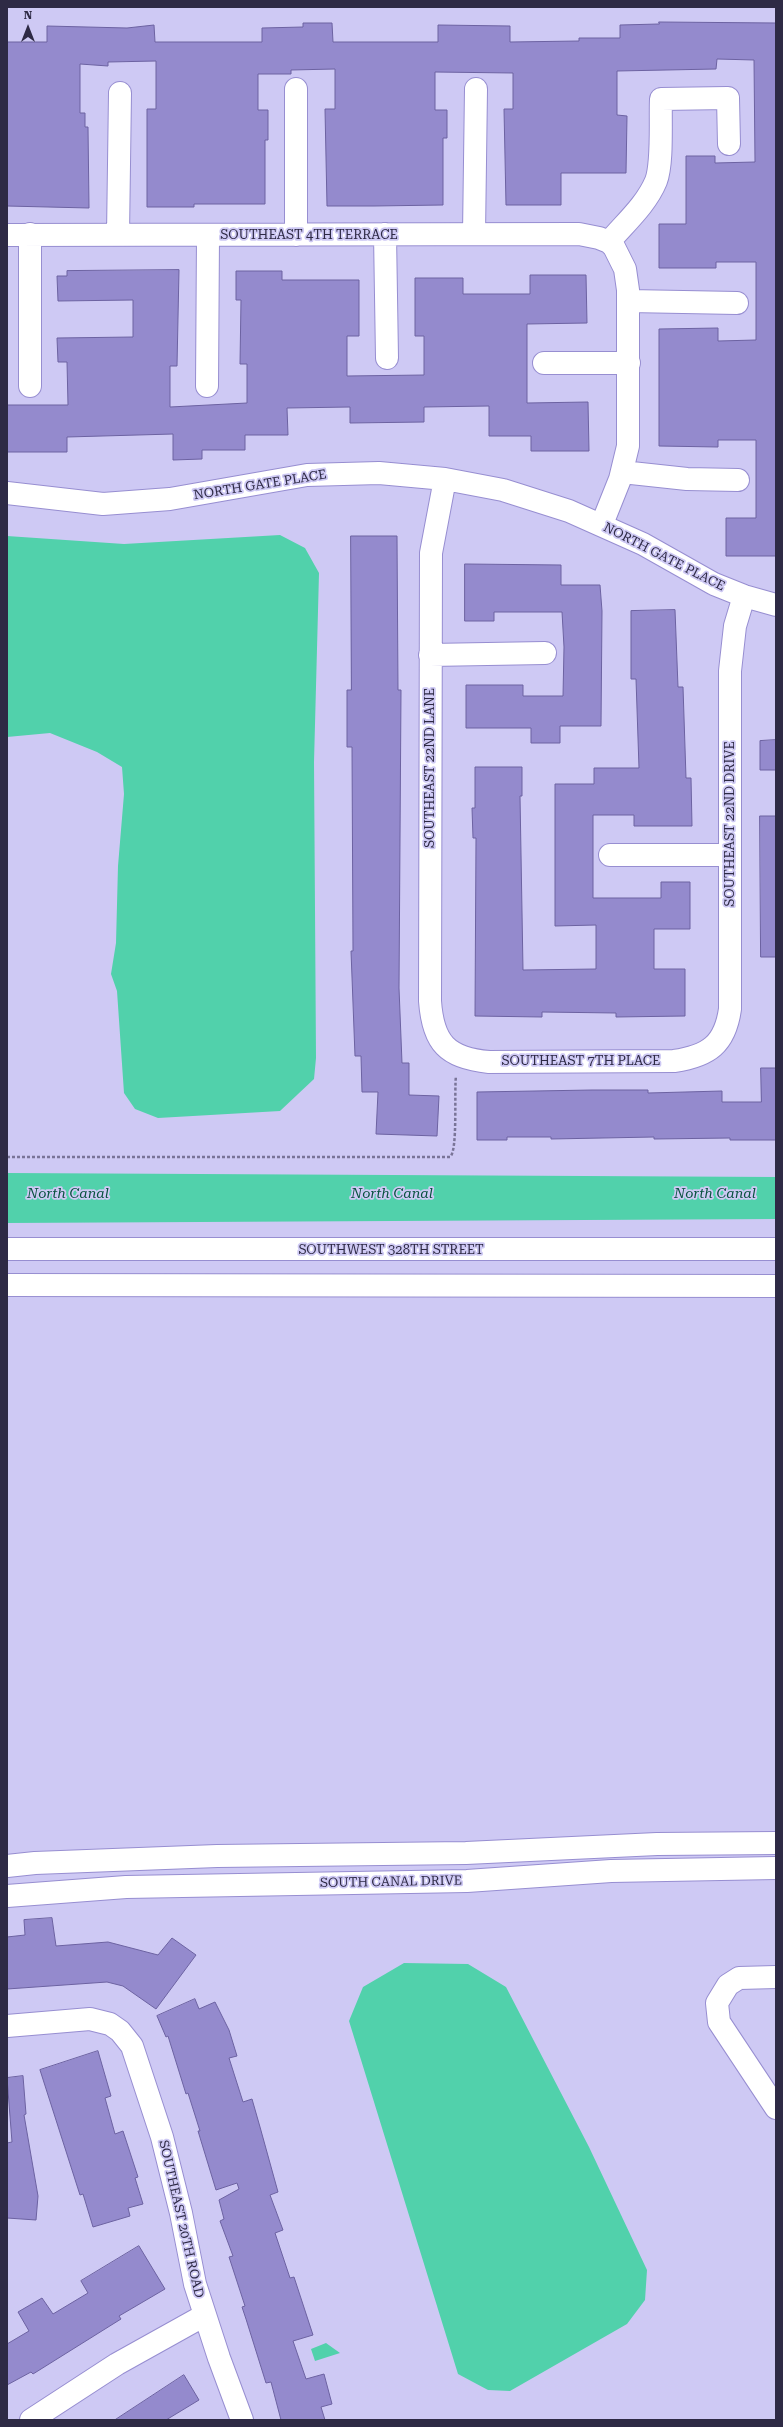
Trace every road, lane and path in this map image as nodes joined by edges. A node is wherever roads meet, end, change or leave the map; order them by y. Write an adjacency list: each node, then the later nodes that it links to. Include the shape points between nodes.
1 (296, 89): 10 (street)
2 (476, 89): 7 (street)
3 (120, 93): 9 (street)
4 (729, 144): 12 (street, via 728,98 661,99 659,165 656,181 639,208)
5 (30, 234): 8 (street, SOUTHEAST 4TH TERRACE); 9 (street, SOUTHEAST 4TH TERRACE); 18 (street)
6 (385, 234): 7 (street, SOUTHEAST 4TH TERRACE); 10 (street, SOUTHEAST 4TH TERRACE); 15 (street)
7 (474, 234): 12 (street, SOUTHEAST 4TH TERRACE, via 579,234)
8 (7, 235)
9 (118, 235): 11 (street, SOUTHEAST 4TH TERRACE)
10 (296, 235): 11 (street, SOUTHEAST 4TH TERRACE)
11 (208, 236): 19 (street)
12 (609, 242): 13 (street, via 619,253 625,269)
13 (629, 301): 14 (street); 17 (street)
14 (737, 303)
15 (387, 358)
16 (544, 364): 17 (street)
17 (629, 364): 20 (street, via 630,423)
18 (30, 386)
19 (207, 386)
20 (622, 472): 22 (street, via 687,479); 24 (street)
21 (445, 479): 23 (street, NORTH GATE PLACE, via 379,473 307,475 170,499 103,504); 24 (street, NORTH GATE PLACE, via 503,490 538,500); 28 (street, SOUTHEAST 22ND LANE, via 432,553)
22 (738, 480)
23 (7, 493)
24 (602, 524): 25 (street, NORTH GATE PLACE, via 644,544 714,584)
25 (744, 596): 26 (street, NORTH GATE PLACE); 30 (street, SOUTHEAST 22ND DRIVE, via 733,638 730,671)
26 (776, 605)
27 (545, 653): 28 (street)
28 (430, 654): 32 (street, SOUTHEAST 22ND LANE, via 430,1001 436,1033 444,1047)
29 (610, 855): 30 (street)
30 (730, 855): 31 (street, SOUTHEAST 22ND DRIVE, via 730,1009 726,1029)
31 (712, 1049): 32 (street, SOUTHEAST 7TH PLACE, via 685,1059 665,1061 489,1062)
32 (455, 1054): 33 (path, via 455,1148 450,1157)
33 (7, 1157)
34 (7, 1249): 35 (street, SOUTHWEST 328TH STREET)
35 (776, 1249)
36 (7, 1285): 37 (street)
37 (776, 1286)
38 (776, 1843): 39 (street, via 656,1844 466,1853 217,1856)
39 (7, 1866)
40 (776, 1868): 41 (street, SOUTH CANAL DRIVE, via 611,1871 467,1881 126,1886)
41 (7, 1896)
42 (776, 1977): 44 (street, via 739,1978 728,1985 717,2003 719,2022)
43 (7, 2026): 45 (street, SOUTHEAST 20TH ROAD, via 90,2019 110,2024 120,2031 132,2046 162,2137 195,2284)
44 (776, 2108)
45 (205, 2315): 46 (street, via 117,2364); 47 (street, SOUTHEAST 20TH ROAD)
46 (31, 2420)
47 (242, 2420)

